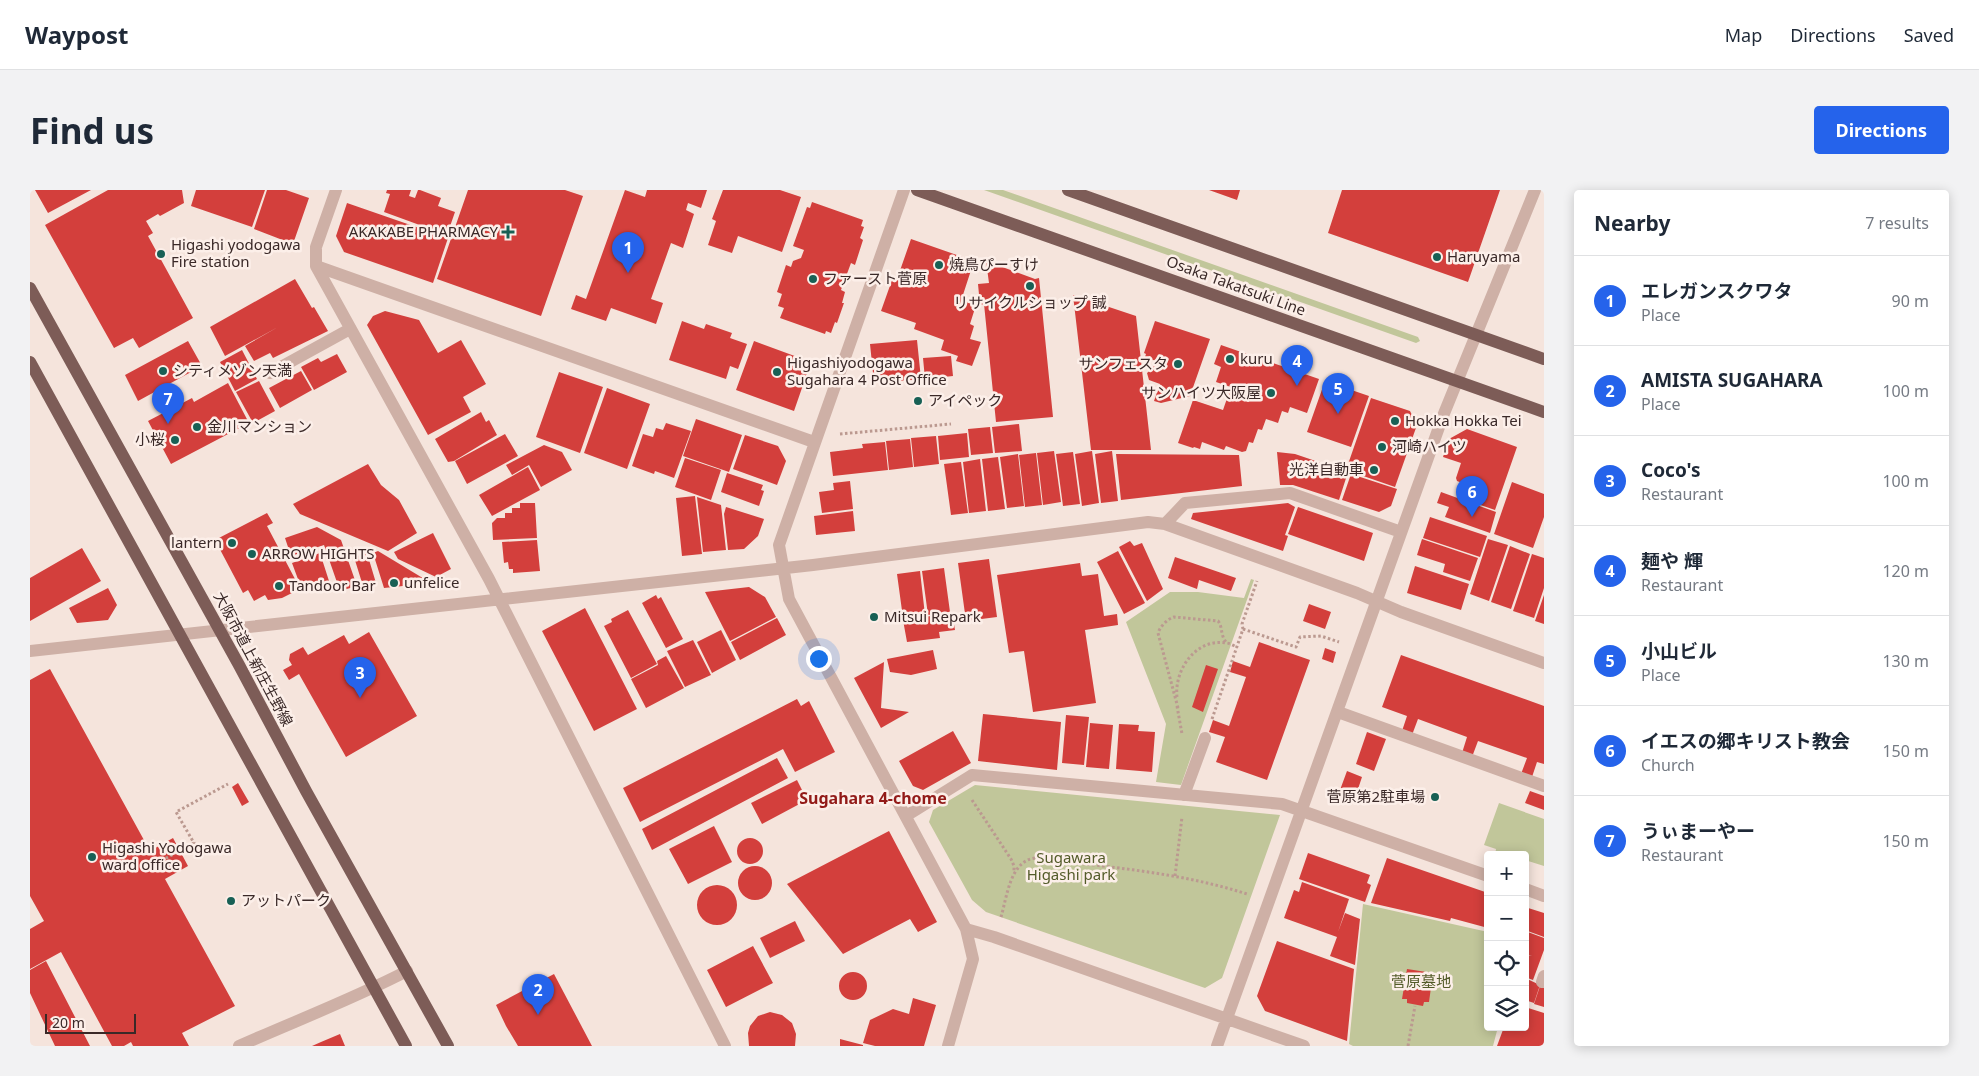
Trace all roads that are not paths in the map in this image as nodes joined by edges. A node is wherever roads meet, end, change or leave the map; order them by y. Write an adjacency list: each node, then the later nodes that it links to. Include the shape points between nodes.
1 (336, 190): 6 (street, via 316,247)
2 (904, 190): 15 (street)
3 (917, 190): 13 (main road, Osaka Takatsuki Line)
4 (1068, 190): 9 (main road)
5 (1535, 190): 9 (street)
6 (316, 266): 8 (street); 15 (street)
7 (30, 288): 21 (main road, 大阪市道上新庄生野線)
8 (350, 329): 12 (street); 19 (street)
9 (1477, 335): 10 (main road); 13 (street)
10 (1544, 359)
11 (30, 362): 22 (main road)
12 (270, 373)
13 (1457, 381): 14 (main road, Osaka Takatsuki Line); 17 (street)
14 (1544, 412)
15 (816, 436): 18 (street, via 782,533 779,545)
16 (1164, 524): 17 (street, via 1185,504 1290,493); 18 (street, via 1130,523); 20 (street)
17 (1401, 532): 20 (street)
18 (782, 568): 19 (street); 30 (street, via 789,598)
19 (498, 599): 21 (street); 41 (street)
20 (1377, 601): 24 (street); 25 (street)
21 (219, 631): 22 (street); 35 (main road, 大阪市道上新庄生野線)
22 (179, 635): 23 (street); 36 (main road)
23 (30, 652)
24 (1544, 663)
25 (1338, 712): 27 (street); 29 (street)
26 (1203, 742): 28 (street)
27 (1544, 786)
28 (1184, 795): 29 (street, via 1282,804); 30 (street, via 972,775)
29 (1303, 810): 31 (street); 37 (street)
30 (906, 816): 34 (street)
31 (1484, 875)
32 (1529, 890): 33 (street)
33 (1544, 896)
34 (966, 928): 37 (street); 42 (street, via 973,959)
35 (407, 970): 36 (street); 40 (main road, 大阪市道上新庄生野線)
36 (374, 988): 38 (street); 39 (main road)
37 (1226, 1018): 43 (street); 44 (street)
38 (239, 1046)
39 (406, 1046)
40 (448, 1046)
41 (725, 1046)
42 (948, 1046)
43 (1217, 1046)
44 (1304, 1046)

